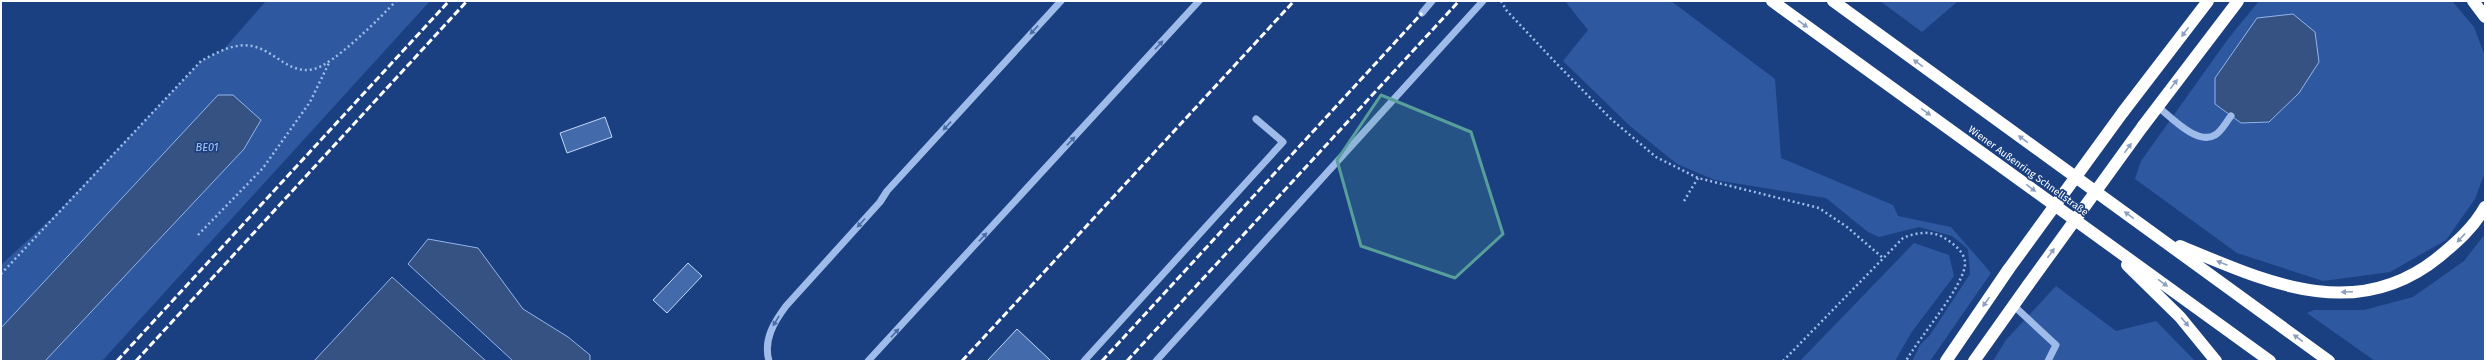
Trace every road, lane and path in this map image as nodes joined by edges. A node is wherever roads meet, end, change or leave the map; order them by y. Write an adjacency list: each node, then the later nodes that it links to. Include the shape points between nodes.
1 (396, 1): 14 (path)
2 (1061, 1): 27 (lane, one-way to 27, via 887,190 880,202 786,306 773,323 768,341)
3 (1199, 1): 28 (lane, one-way to 3)
4 (1432, 1): 12 (lane)
5 (1483, 1): 30 (lane)
6 (1501, 1): 18 (path, via 1507,11 1611,119 1656,157)
7 (1772, 1): 22 (highway, Wiener Außenring Schnellstraße, one-way to 22)
8 (1833, 1): 23 (highway, one-way to 8)
9 (2208, 1): 33 (highway, one-way to 33, bridge, via 2008,270)
10 (2238, 1): 15 (highway, one-way to 10)
11 (2473, 1): 13 (highway)
12 (1422, 12)
13 (2485, 17)
14 (330, 62): 21 (path, via 310,102 263,168); 25 (path, via 314,70 289,66 256,47 240,46 224,49 201,61)
15 (2157, 106): 16 (lane, via 2189,132 2203,138 2215,135); 26 (highway, one-way to 15, bridge)
16 (2231, 116)
17 (1256, 118): 29 (lane, via 1283,142)
18 (1698, 178): 19 (path); 24 (path, via 1819,208 1847,227)
19 (1684, 200)
20 (2485, 207): 23 (highway, one-way to 23, via 2479,218 2457,242 2429,265 2387,286 2351,292 2321,293 2284,285 2238,270)
21 (198, 235)
22 (2098, 236): 36 (highway, one-way to 36, via 2180,317); 37 (highway, Wiener Außenring Schnellstraße, one-way to 37)
23 (2160, 238): 38 (highway, one-way to 23)
24 (1882, 258): 31 (path); 32 (path, via 1903,238 1913,233 1925,233 1939,236 1954,244 1965,262 1964,272 1952,294)
25 (1, 274)
26 (2014, 305): 34 (highway); 35 (lane, via 2056,345)
27 (769, 361)
28 (868, 361)
29 (1084, 361)
30 (1156, 361)
31 (1783, 361)
32 (1906, 361)
33 (1946, 361)
34 (1974, 361)
35 (2048, 361)
36 (2216, 361)
37 (2270, 361)
38 (2329, 361)

